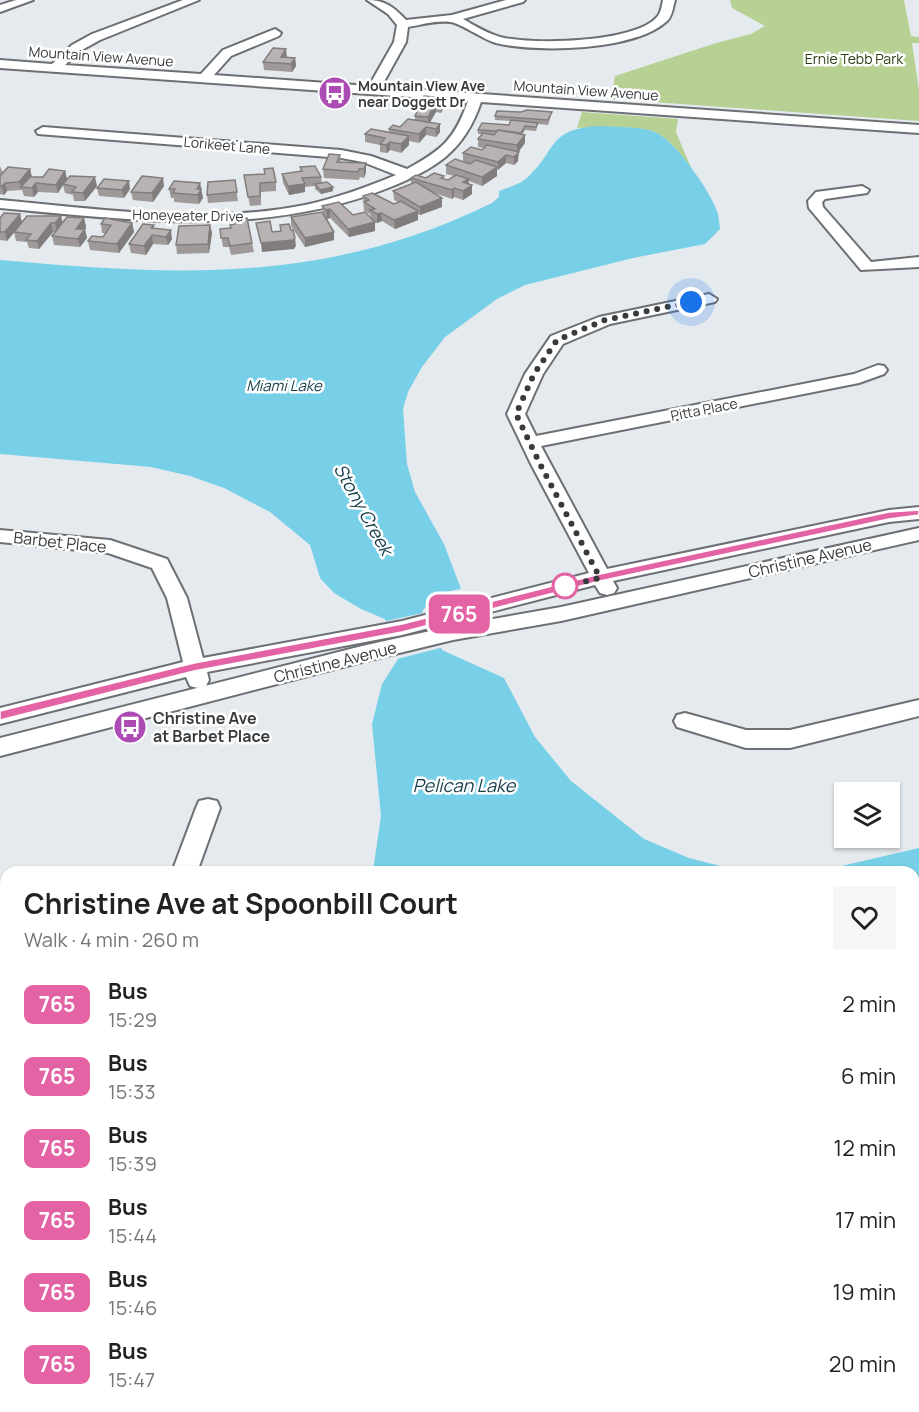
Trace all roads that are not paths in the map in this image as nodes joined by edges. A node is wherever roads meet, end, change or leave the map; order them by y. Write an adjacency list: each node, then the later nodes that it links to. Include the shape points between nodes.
1 (27, 0): 6 (street)
2 (193, 0): 11 (street, via 96,37 76,48)
3 (374, 0): 8 (street)
4 (519, 0): 7 (street)
5 (669, 0): 7 (street, via 664,18 652,26 576,45 505,41)
6 (0, 9)
7 (453, 18): 8 (street)
8 (403, 24): 13 (street, via 400,42)
9 (275, 33): 12 (street, via 227,53)
10 (0, 64): 11 (street, Mountain View Avenue)
11 (55, 68): 12 (street, Mountain View Avenue)
12 (205, 78): 13 (street, Mountain View Avenue)
13 (373, 90): 14 (street, Mountain View Avenue)
14 (476, 97): 15 (street, Mountain View Avenue); 17 (street, Honeyeater Drive, via 455,141)
15 (919, 129)
16 (43, 131): 17 (street, Lorikeet Lane, via 341,154)
17 (408, 174): 19 (street, Honeyeater Drive, via 334,202 247,217 173,218)
18 (862, 189): 20 (street, via 821,195 815,201 816,208 867,267)
19 (0, 204)
20 (919, 262)
21 (709, 299): 23 (street, via 605,320 557,340 534,374 516,414)
22 (878, 370): 23 (street, Pitta Place, via 859,378)
23 (530, 443): 27 (street)
24 (919, 513): 27 (street, Christine Avenue, via 889,516)
25 (919, 534): 28 (street, Christine Avenue)
26 (0, 536): 31 (street, Barbet Place, via 110,547 160,564 177,598)
27 (600, 578): 28 (street); 29 (street, Christine Avenue)
28 (615, 602): 29 (street, Christine Avenue)
29 (449, 625): 30 (street, Christine Avenue)
30 (358, 646): 31 (street, Christine Avenue); 32 (street, Christine Avenue)
31 (194, 667): 32 (street, Barbet Place); 34 (street, Christine Avenue)
32 (203, 694): 36 (street, Christine Avenue)
33 (919, 708): 35 (street, via 790,740 746,740)
34 (0, 716)
35 (685, 721)
36 (0, 747)
37 (208, 808): 38 (street)
38 (186, 866)

